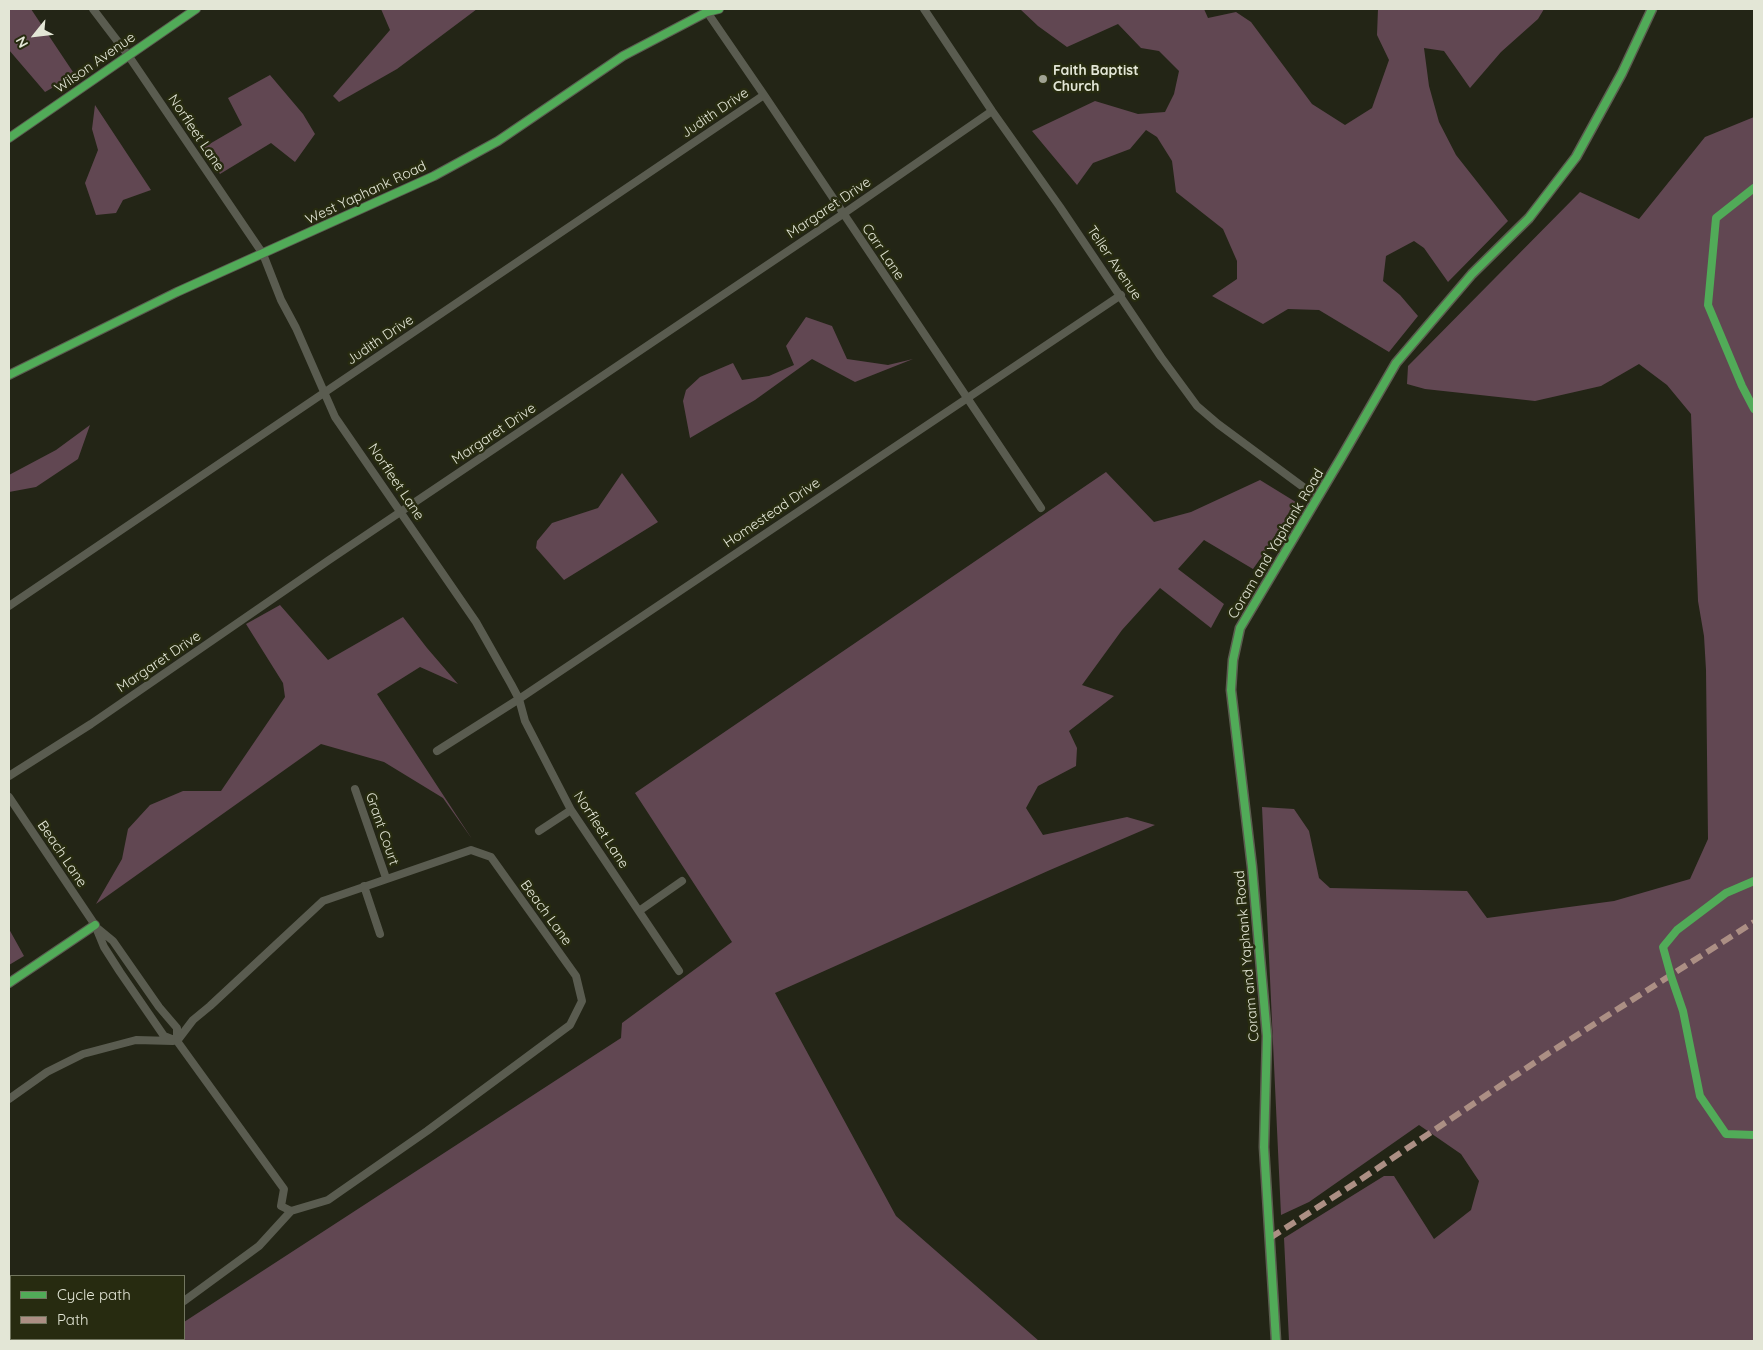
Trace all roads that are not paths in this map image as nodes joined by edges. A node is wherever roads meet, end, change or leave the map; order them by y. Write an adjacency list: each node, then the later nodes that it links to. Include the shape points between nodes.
1 (93, 9): 7 (street, Norfleet Lane)
2 (196, 9): 7 (street, Wilson Avenue)
3 (719, 9): 6 (street, West Yaphank Road)
4 (924, 9): 9 (street, Teller Avenue)
5 (1652, 9): 17 (main road, Coram and Yaphank Road, via 1622,73 1576,157 1529,218 1472,274 1396,363)
6 (706, 11): 8 (street, Carr Lane); 12 (street, West Yaphank Road, via 623,56 529,121 434,176)
7 (128, 55): 10 (street, Wilson Avenue); 12 (street, Norfleet Lane)
8 (764, 95): 11 (street, Carr Lane); 15 (street, Judith Drive)
9 (992, 111): 11 (street, Margaret Drive); 13 (street, Teller Avenue)
10 (9, 138)
11 (843, 214): 16 (street, Carr Lane); 19 (street, Margaret Drive)
12 (263, 254): 14 (street, West Yaphank Road, via 177,292); 15 (street, Norfleet Lane)
13 (1121, 296): 16 (street, Homestead Drive); 17 (street, Teller Avenue, via 1197,406)
14 (9, 375)
15 (325, 392): 19 (street, Norfleet Lane, via 335,417); 20 (street, Judith Drive)
16 (968, 398): 18 (street, Carr Lane); 21 (street, Homestead Drive)
17 (1318, 498): 40 (main road, Coram and Yaphank Road, via 1240,628 1232,678 1267,1027 1264,1147)
18 (1041, 508)
19 (400, 512): 21 (street, Norfleet Lane, via 476,622); 23 (street, Margaret Drive, via 91,724)
20 (9, 606)
21 (519, 699): 22 (street, Homestead Drive); 26 (street, Norfleet Lane, via 526,721)
22 (437, 751)
23 (9, 776)
24 (355, 789): 28 (street, Grant Court)
25 (9, 797): 32 (street, Beach Lane)
26 (571, 810): 27 (street); 31 (street, Norfleet Lane)
27 (539, 831)
28 (386, 878): 30 (street, Beach Lane); 38 (street, Beach Lane, via 471,850 491,857 576,976 582,1001 570,1025 427,1131 328,1200)
29 (682, 882): 31 (street)
30 (364, 886): 33 (street); 36 (street, Beach Lane, via 323,901 193,1020)
31 (639, 911): 34 (street, Norfleet Lane)
32 (95, 925): 35 (street); 36 (street, Beach Lane, via 104,947 164,1036); 36 (street, Beach Lane, via 113,941 177,1028)
33 (380, 934)
34 (679, 971)
35 (9, 983)
36 (177, 1041): 37 (street, via 136,1040 83,1054 46,1072); 38 (street, Beach Lane, via 284,1189 281,1206)
37 (9, 1099)
38 (291, 1211): 39 (street, via 259,1246)
39 (185, 1300)
40 (1276, 1341)

